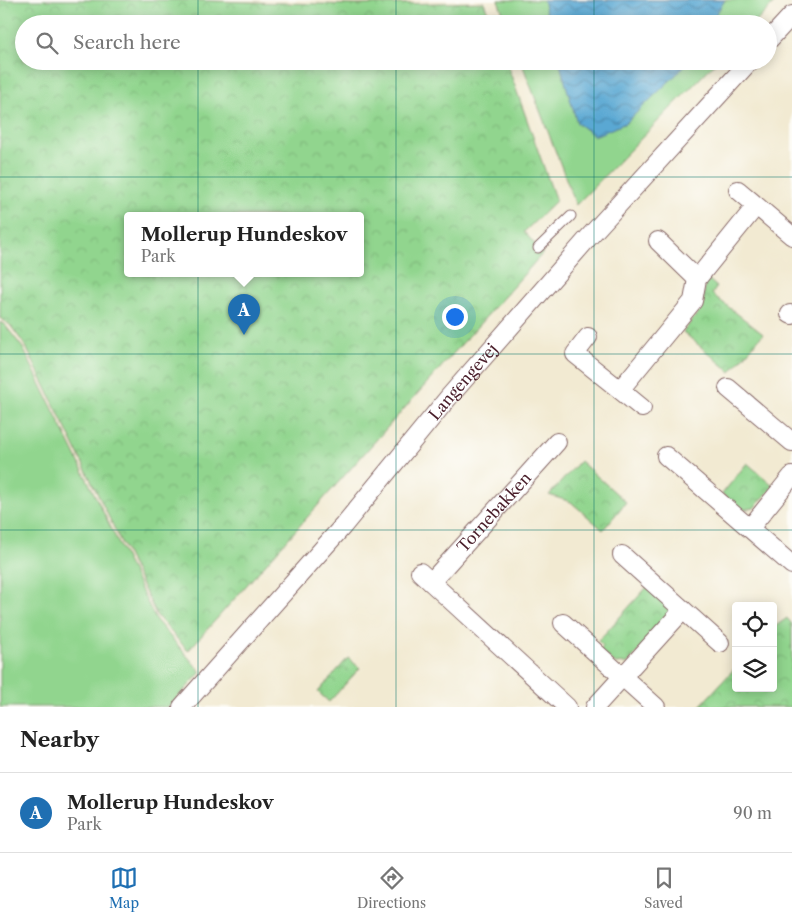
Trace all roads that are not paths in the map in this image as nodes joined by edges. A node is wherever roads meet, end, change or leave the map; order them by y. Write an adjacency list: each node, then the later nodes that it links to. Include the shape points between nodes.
1 (792, 14): 2 (street)
2 (777, 31)
3 (742, 70): 26 (street, Langengevej, via 583,243 448,398 343,526)
4 (738, 190): 5 (street)
5 (756, 206): 7 (street); 10 (street)
6 (571, 216): 9 (lane)
7 (792, 236)
8 (658, 242): 10 (street)
9 (538, 248)
10 (697, 279): 13 (street, via 693,301)
11 (588, 338): 13 (street, via 576,354)
12 (728, 388): 16 (street)
13 (620, 390): 14 (street)
14 (642, 408)
15 (557, 442): 27 (street, Tornebakken, via 425,577)
16 (792, 442)
17 (666, 456): 19 (street)
18 (792, 476): 19 (street)
19 (750, 528): 21 (street)
20 (622, 555): 22 (street)
21 (792, 564)
22 (683, 610): 24 (street); 25 (street)
23 (563, 623): 25 (street)
24 (720, 643)
25 (622, 677): 28 (street); 29 (street)
26 (182, 707)
27 (567, 707)
28 (595, 707)
29 (656, 707)

